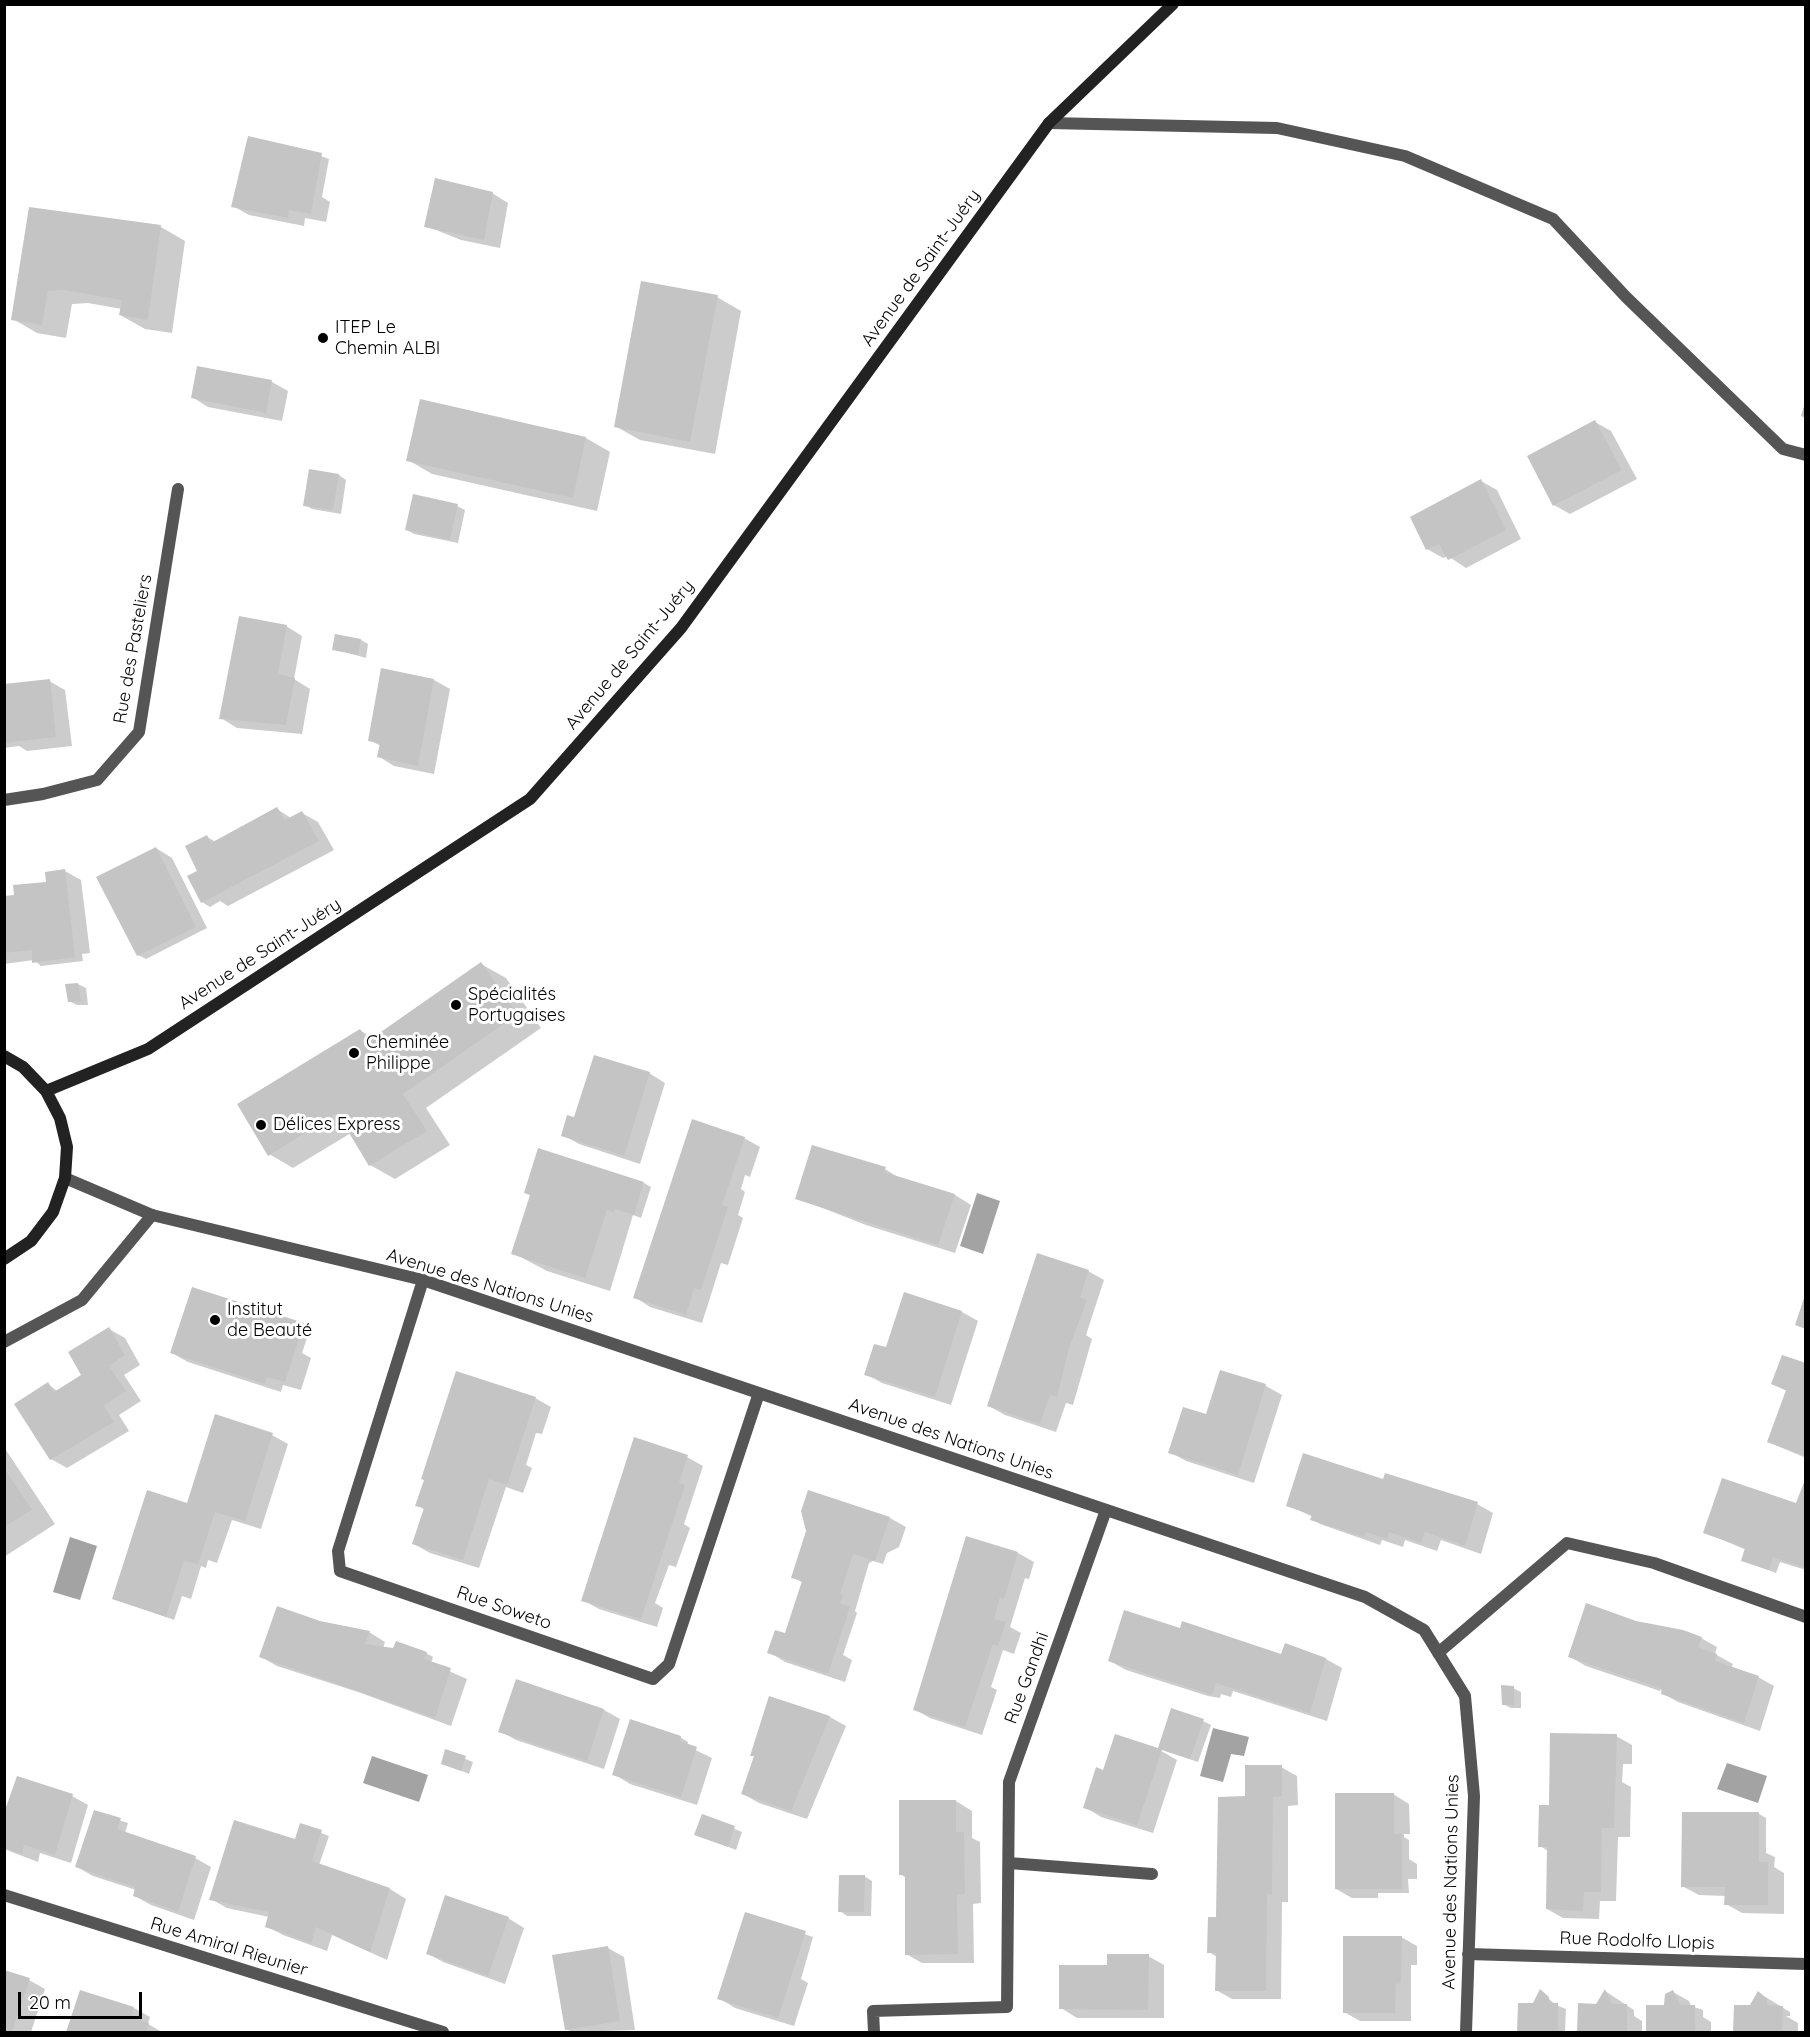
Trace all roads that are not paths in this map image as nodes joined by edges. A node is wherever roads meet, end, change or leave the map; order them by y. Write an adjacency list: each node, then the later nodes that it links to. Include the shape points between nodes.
1 (1173, 4): 2 (main road, Avenue de Saint-Juéry)
2 (1049, 123): 3 (street, via 1277,128 1405,156 1542,214 1553,219 1626,297 1783,449); 7 (main road, Avenue de Saint-Juéry, via 681,628 530,799 148,1049)
3 (1806, 455)
4 (178, 489): 5 (street, Rue des Pasteliers, via 139,732 97,780)
5 (4, 800)
6 (4, 1056): 7 (main road, via 23,1067)
7 (46, 1091): 8 (main road, via 60,1118 67,1147)
8 (65, 1178): 9 (street, Avenue des Nations Unies); 10 (main road, via 53,1212 31,1241)
9 (152, 1215): 11 (street, Avenue des Nations Unies); 12 (street, via 82,1300)
10 (4, 1259)
11 (423, 1280): 13 (street, Avenue des Nations Unies); 13 (street, Rue Soweto, via 338,1551 340,1571 653,1678 669,1664)
12 (4, 1342)
13 (759, 1393): 14 (street, Avenue des Nations Unies)
14 (1106, 1510): 16 (street, Avenue des Nations Unies, via 1365,1597 1424,1630); 17 (street, Rue Gandhi, via 1009,1782)
15 (1806, 1617): 16 (street, via 1654,1563 1568,1544)
16 (1438, 1653): 20 (street, Avenue des Nations Unies, via 1465,1696 1474,1796)
17 (1009, 1863): 18 (street); 23 (street, Rue Gandhi, via 1007,2007 873,2011)
18 (1152, 1874)
19 (4, 1895): 22 (street, Rue Amiral Rieunier)
20 (1468, 1954): 21 (street, Rue Rodolfo Llopis); 24 (street, Avenue des Nations Unies)
21 (1806, 1964)
22 (443, 2032)
23 (874, 2032)
24 (1466, 2032)

